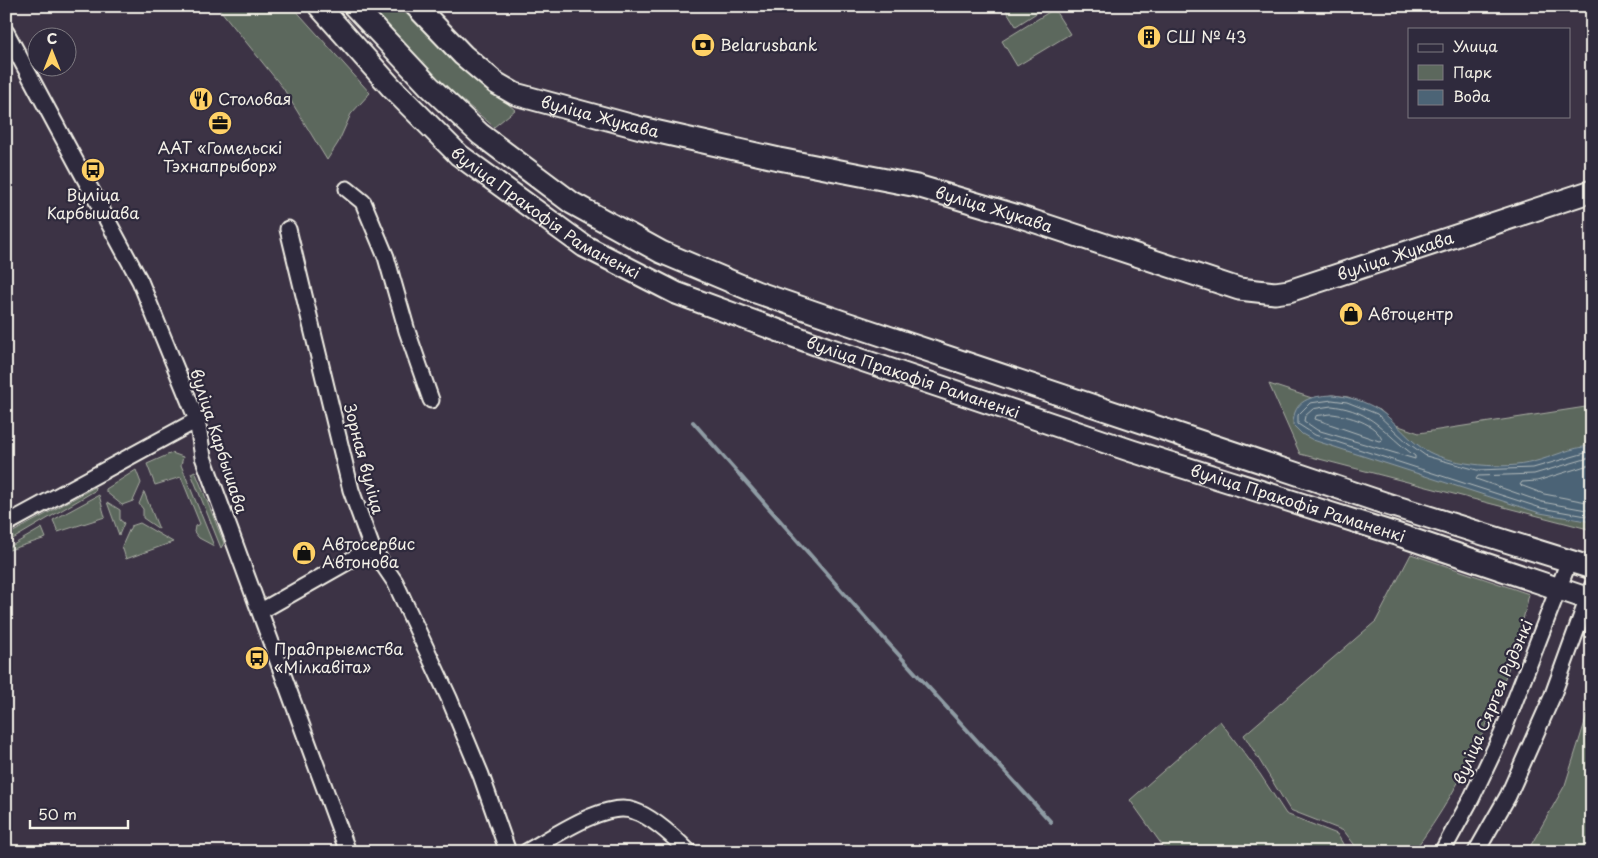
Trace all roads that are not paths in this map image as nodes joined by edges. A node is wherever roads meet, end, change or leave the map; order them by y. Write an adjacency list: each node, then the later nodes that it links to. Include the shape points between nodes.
1 (319, 6): 6 (street, вуліца Пракофія Раманенкі, via 392,88)
2 (354, 6): 5 (street, вуліца Пракофія Раманенкі, via 429,86)
3 (416, 6): 8 (street, вуліца Жукава, via 463,55 515,94 642,128 917,186 1239,289 1274,293 1289,291)
4 (6, 32): 11 (street, вуліца Карбышава, via 140,281)
5 (480, 134): 6 (street, via 472,131 460,135 456,143); 12 (street, вуліца Пракофія Раманенкі, via 572,203 661,252 765,295)
6 (459, 155): 13 (street, вуліца Пракофія Раманенкі, via 584,246 676,293 826,348)
7 (347, 189): 10 (street, via 363,202 386,257)
8 (1592, 191)
9 (288, 229): 15 (street, Зорная вуліца, via 351,490)
10 (431, 400)
11 (197, 420): 14 (street); 20 (street, вуліца Карбышава, via 203,457)
12 (1141, 423): 13 (street, via 1148,428 1150,441 1141,451); 16 (street, вуліца Пракофія Раманенкі)
13 (1132, 451): 18 (street, вуліца Пракофія Раманенкі, via 1396,534)
14 (6, 524)
15 (372, 548): 20 (street); 22 (street, Зорная вуліца, via 395,582 449,698)
16 (1569, 561): 17 (street, вуліца Пракофія Раманенкі); 18 (street, вуліца Сяргея Рудэнкі)
17 (1592, 568)
18 (1559, 590): 19 (street, вуліца Пракофія Раманенкі); 25 (street, вуліца Сяргея Рудэнкі, via 1502,734)
19 (1590, 595): 26 (street, via 1552,697 1508,796)
20 (261, 611): 21 (street, вуліца Карбышава)
21 (348, 852)
22 (508, 852)
23 (526, 852): 24 (street, via 605,810 634,810 667,832)
24 (689, 852)
25 (1442, 852)
26 (1476, 852)

